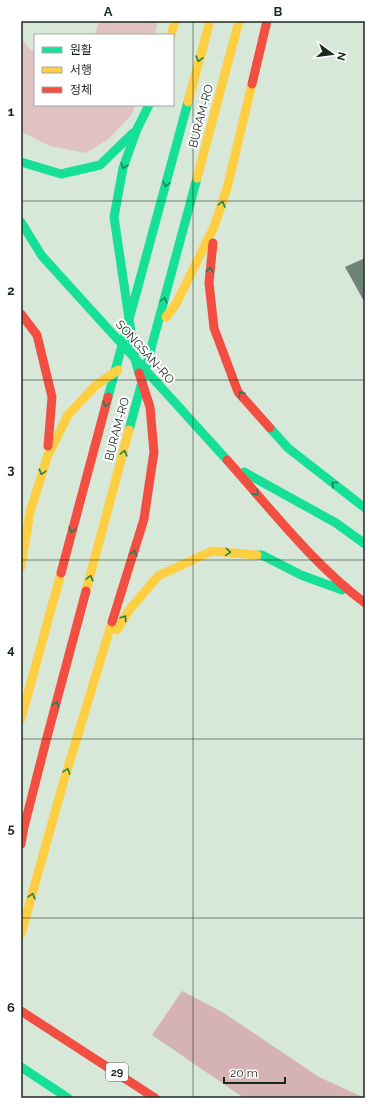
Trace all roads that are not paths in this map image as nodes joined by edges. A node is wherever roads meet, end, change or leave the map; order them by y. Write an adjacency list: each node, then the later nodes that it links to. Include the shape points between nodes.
1 (175, 21): 5 (main road)
2 (210, 21): 23 (main road, BURAM-RO, one-way to 23)
3 (239, 21): 24 (main road, BURAM-RO, one-way to 3)
4 (267, 21): 10 (main road, one-way to 4)
5 (171, 34)
6 (148, 106): 7 (main road)
7 (137, 129): 8 (main road, via 100,165 61,174); 14 (main road, one-way to 14, via 123,168 114,217)
8 (21, 162)
9 (21, 222): 12 (main road, SONGSAN-RO)
10 (214, 227): 14 (main road, via 176,304); 17 (main road, one-way to 10, via 288,448 238,392 214,328 209,283)
11 (26, 246): 12 (main road, SONGSAN-RO)
12 (42, 256): 14 (main road, SONGSAN-RO)
13 (21, 314): 15 (main road, via 37,335 52,397)
14 (129, 362): 15 (main road, via 95,386 68,415); 16 (main road, SONGSAN-RO); 22 (main road, one-way to 14, via 144,519 154,452 150,407)
15 (48, 455): 19 (main road, one-way to 19, via 30,512)
16 (230, 464): 18 (main road, SONGSAN-RO, via 336,523); 20 (main road, SONGSAN-RO, one-way to 20, via 315,559)
17 (365, 508)
18 (365, 544)
19 (21, 568)
20 (353, 594): 21 (main road, SONGSAN-RO); 22 (main road, one-way to 20, via 130,609 158,576 212,551 262,554 300,575)
21 (365, 603)
22 (103, 651): 25 (main road, one-way to 22)
23 (21, 719)
24 (21, 844)
25 (21, 934)
26 (21, 1011): 29 (main road, 29)
27 (21, 1067): 28 (main road)
28 (68, 1098)
29 (155, 1098)

